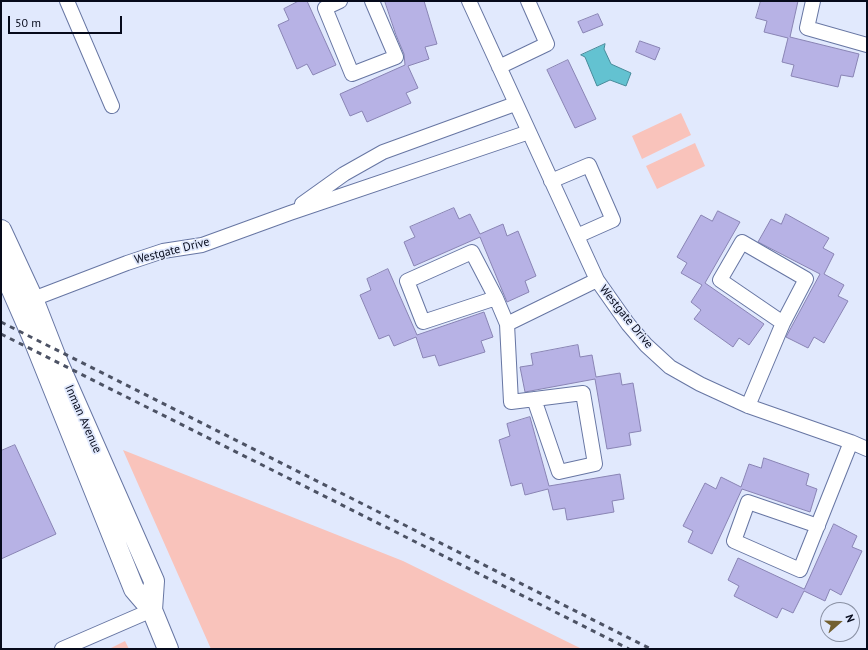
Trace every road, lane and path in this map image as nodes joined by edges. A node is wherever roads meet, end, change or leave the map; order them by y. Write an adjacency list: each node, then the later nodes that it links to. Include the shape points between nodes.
1 (66, 1): 10 (street)
2 (340, 1): 3 (street, via 325,8 352,74 396,57)
3 (372, 1)
4 (469, 1): 8 (street, Westgate Drive)
5 (528, 1): 8 (street, via 547,44)
6 (813, 1): 7 (street, via 807,28)
7 (867, 45)
8 (499, 67): 9 (street, Westgate Drive)
9 (515, 104): 11 (street, Westgate Drive); 13 (street, Westgate Drive, via 383,152 344,174)
10 (112, 106)
11 (529, 132): 12 (street, Westgate Drive); 13 (street, Westgate Drive)
12 (551, 181): 15 (street, Westgate Drive); 15 (street, via 589,165 613,220)
13 (290, 213): 19 (street, Westgate Drive, via 202,245 163,251 127,262)
14 (1, 230): 19 (main road, Inman Avenue)
15 (577, 236): 17 (street, Westgate Drive)
16 (1, 266): 27 (main road, Inman Avenue, via 33,338 134,589)
17 (597, 280): 21 (street); 23 (street, Westgate Drive, via 628,324 670,367)
18 (496, 298): 18 (street, via 472,252 407,281 423,322); 21 (street)
19 (33, 299): 27 (main road, Inman Avenue, via 58,363 154,581)
20 (783, 323): 20 (street, via 806,279 742,242 720,280); 23 (street)
21 (507, 324): 22 (street, via 511,402)
22 (534, 399): 22 (street, via 584,393 595,464 559,472)
23 (748, 406): 24 (street, Westgate Drive)
24 (851, 442): 25 (street, Westgate Drive); 26 (street)
25 (867, 449)
26 (818, 526): 26 (street, via 800,570 734,541 748,502)
27 (152, 610): 28 (street); 29 (main road, Inman Avenue)
28 (62, 649)
29 (168, 649)

